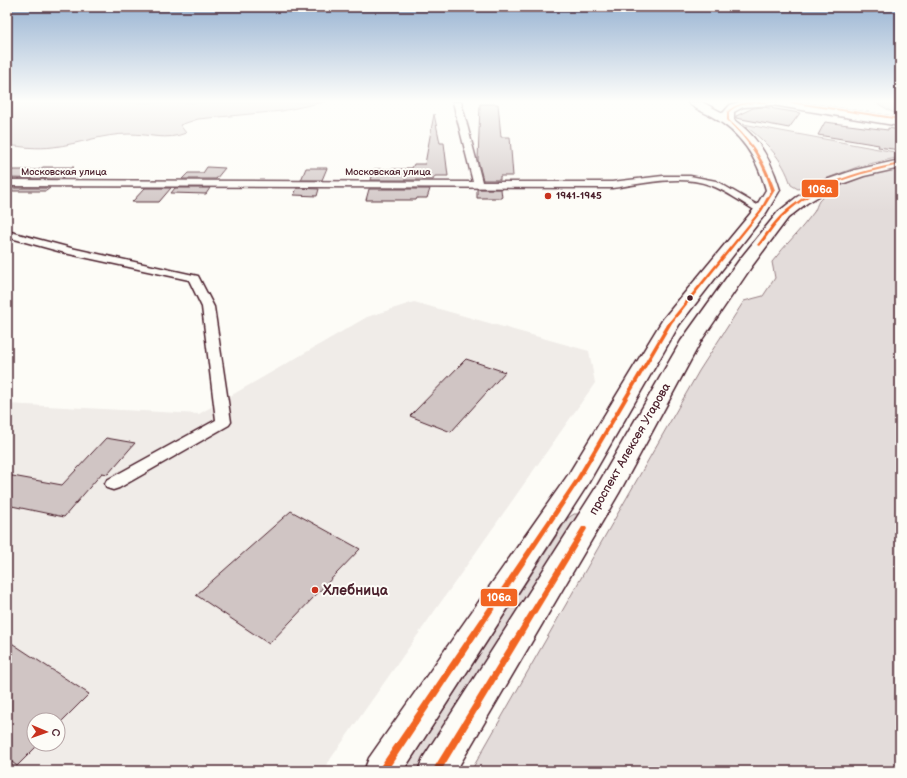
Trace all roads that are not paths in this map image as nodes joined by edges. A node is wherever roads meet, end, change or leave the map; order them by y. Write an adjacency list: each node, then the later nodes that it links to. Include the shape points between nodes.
1 (467, 138): 5 (street)
2 (748, 138): 6 (main road, via 769,170 773,190)
3 (900, 164): 6 (main road, проспект Алексея Угарова, via 831,183 802,200)
4 (7, 183): 5 (street, Московская улица)
5 (478, 184): 6 (street, Московская улица, via 612,185 669,179 696,180 712,183)
6 (772, 213): 8 (main road, проспект Алексея Угарова, via 670,323); 10 (main road, проспект Алексея Угарова, via 746,263 691,341)
7 (7, 234): 9 (street, via 69,251 194,278 208,307 224,422)
8 (577, 481): 10 (main road); 11 (main road, проспект Алексея Угарова)
9 (113, 484)
10 (606, 493): 12 (main road, проспект Алексея Угарова)
11 (382, 771)
12 (436, 771)

